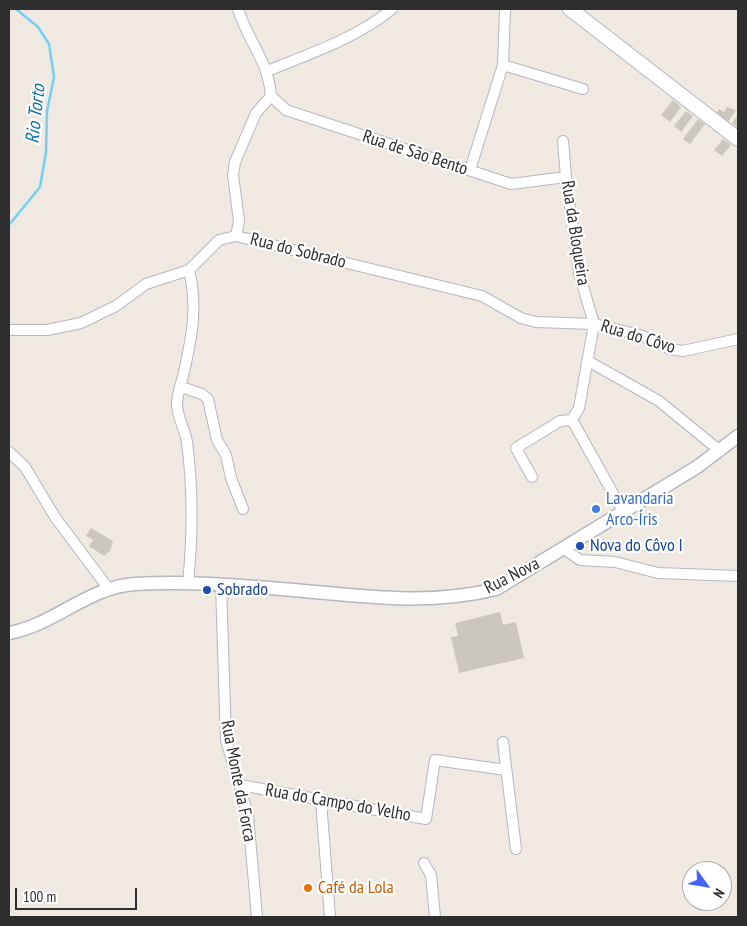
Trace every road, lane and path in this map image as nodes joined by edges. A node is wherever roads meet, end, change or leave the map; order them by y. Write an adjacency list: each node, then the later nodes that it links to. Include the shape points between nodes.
1 (238, 9): 6 (street)
2 (392, 9): 6 (street, via 318,50)
3 (505, 9): 5 (street)
4 (570, 9): 9 (main road)
5 (503, 65): 7 (street); 11 (street)
6 (267, 71): 8 (street)
7 (583, 88)
8 (271, 96): 11 (street, Rua de São Bento, via 286,110); 13 (street, Rua do Sobrado, via 256,113 235,162 233,175 239,221)
9 (738, 139)
10 (563, 141): 12 (street, Rua da Bloqueira)
11 (470, 170): 12 (street, Rua de São Bento, via 511,184)
12 (566, 177): 16 (street, Rua da Bloqueira, via 579,273)
13 (236, 236): 14 (street, via 219,240); 15 (street, Rua do Sobrado)
14 (189, 270): 17 (street, via 146,284 116,306 82,324 47,330); 20 (street, via 194,325)
15 (482, 296): 16 (street, Rua do Côvo, via 521,318 536,322)
16 (594, 324): 18 (street, Rua do Côvo, via 640,335 670,349 683,351); 19 (street)
17 (9, 330)
18 (738, 340)
19 (588, 361): 21 (street, via 579,408); 23 (street, via 659,402)
20 (181, 387): 26 (street, via 208,399 217,440 226,455); 30 (street, via 177,402 187,442 193,498)
21 (572, 420): 25 (street, via 560,421 516,448); 27 (street)
22 (736, 442): 23 (street, Rua Nova)
23 (720, 451): 27 (street, Rua Nova)
24 (9, 452): 32 (street, via 25,467 55,517)
25 (532, 477)
26 (243, 509)
27 (624, 513): 28 (street, Rua Nova)
28 (564, 549): 29 (street, via 580,560 615,562 658,573); 31 (street, Rua Nova, via 496,589 458,597 375,599)
29 (738, 576)
30 (188, 583): 31 (street, Rua Nova); 32 (street, Rua Nova)
31 (221, 585): 36 (street, Rua Monte da Forca, via 226,740)
32 (108, 588): 33 (street, Rua Nova, via 38,623)
33 (9, 633)
34 (502, 742): 35 (street)
35 (506, 770): 37 (street, Rua do Campo do Velho, via 435,760 426,820); 38 (street)
36 (240, 785): 37 (street, Rua do Campo do Velho); 40 (street, Rua Monte da Forca, via 248,815)
37 (321, 801): 41 (street)
38 (516, 849)
39 (424, 863): 42 (street, via 431,875)
40 (257, 917)
41 (330, 917)
42 (435, 917)

